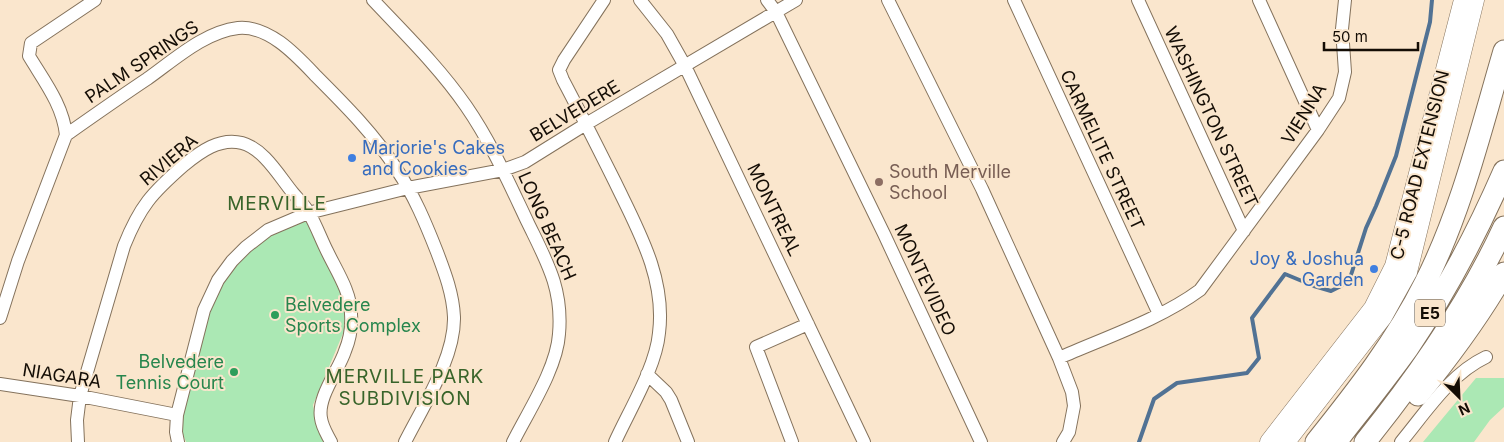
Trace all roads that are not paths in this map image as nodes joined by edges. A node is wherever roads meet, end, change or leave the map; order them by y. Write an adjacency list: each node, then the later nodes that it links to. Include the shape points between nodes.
1 (95, 0): 19 (street, via 31,43 29,56 62,115)
2 (373, 0): 20 (street, LONG BEACH, via 426,56 465,104)
3 (604, 0): 17 (street, via 559,70)
4 (640, 0): 16 (street, MONTREAL, via 667,34)
5 (767, 0): 14 (street, MONTEVIDEO)
6 (796, 0): 14 (street, BELVEDERE)
7 (888, 0): 31 (street, via 982,189)
8 (1014, 0): 27 (street, CARMELITE STREET)
9 (1138, 0): 25 (street, WASHINGTON STREET)
10 (1259, 0): 18 (street)
11 (1344, 0): 18 (street, VIENNA, via 1345,72 1336,102)
12 (1463, 0): 47 (main road, C-5 ROAD EXTENSION, via 1394,266 1373,308)
13 (1476, 0): 48 (main road, C-5 ROAD EXTENSION, via 1408,272 1383,316)
14 (776, 12): 16 (street, BELVEDERE); 45 (street, MONTEVIDEO)
15 (1504, 51): 49 (highway, via 1465,183 1425,283 1365,380)
16 (686, 66): 17 (street, BELVEDERE); 29 (street, MONTREAL)
17 (586, 124): 20 (street, BELVEDERE, via 526,162); 32 (street, via 642,237 658,285 659,334)
18 (1318, 130): 25 (street, VIENNA)
19 (66, 135): 22 (street, PALM SPRINGS, via 200,42 217,33 240,28 271,36 287,47 353,114 389,158); 28 (street)
20 (503, 170): 22 (street, BELVEDERE); 40 (street, LONG BEACH, via 553,275 560,310 556,354)
21 (1504, 171): 50 (highway, E5, via 1471,243 1437,302 1398,361)
22 (408, 188): 23 (street, BELVEDERE); 39 (street, PALM SPRINGS, via 448,281 454,333 449,352)
23 (308, 212): 34 (street, RIVIERA, via 254,149 242,143 220,143 196,155 158,188 134,222); 35 (street, BELVEDERE, via 268,230 232,261 218,280 204,310); 38 (street, RIVIERA, via 347,295 351,312 351,331 345,351 322,402 321,416)
24 (1504, 227): 51 (highway, E5, via 1444,334)
25 (1244, 231): 27 (street, WASHINGTON STREET, via 1200,290)
26 (1504, 273): 52 (highway, via 1448,358)
27 (1159, 314): 31 (street, WASHINGTON STREET)
28 (0, 318)
29 (808, 324): 43 (street, via 756,347); 44 (street, MONTREAL)
30 (1486, 357): 53 (street, via 1461,372)
31 (1059, 358): 46 (street, via 1074,406 1069,432)
32 (647, 374): 41 (street); 42 (street, via 671,400)
33 (0, 384): 34 (street, NIAGARA)
34 (80, 396): 35 (street, NIAGARA); 36 (street, RIVIERA)
35 (177, 415): 37 (street, BELVEDERE)
36 (78, 442)
37 (178, 442)
38 (331, 442)
39 (405, 442)
40 (513, 442)
41 (615, 442)
42 (688, 442)
43 (792, 442)
44 (864, 442)
45 (981, 442)
46 (1063, 442)
47 (1269, 442)
48 (1286, 442)
49 (1316, 442)
50 (1336, 442)
51 (1365, 442)
52 (1380, 442)
53 (1401, 442)

